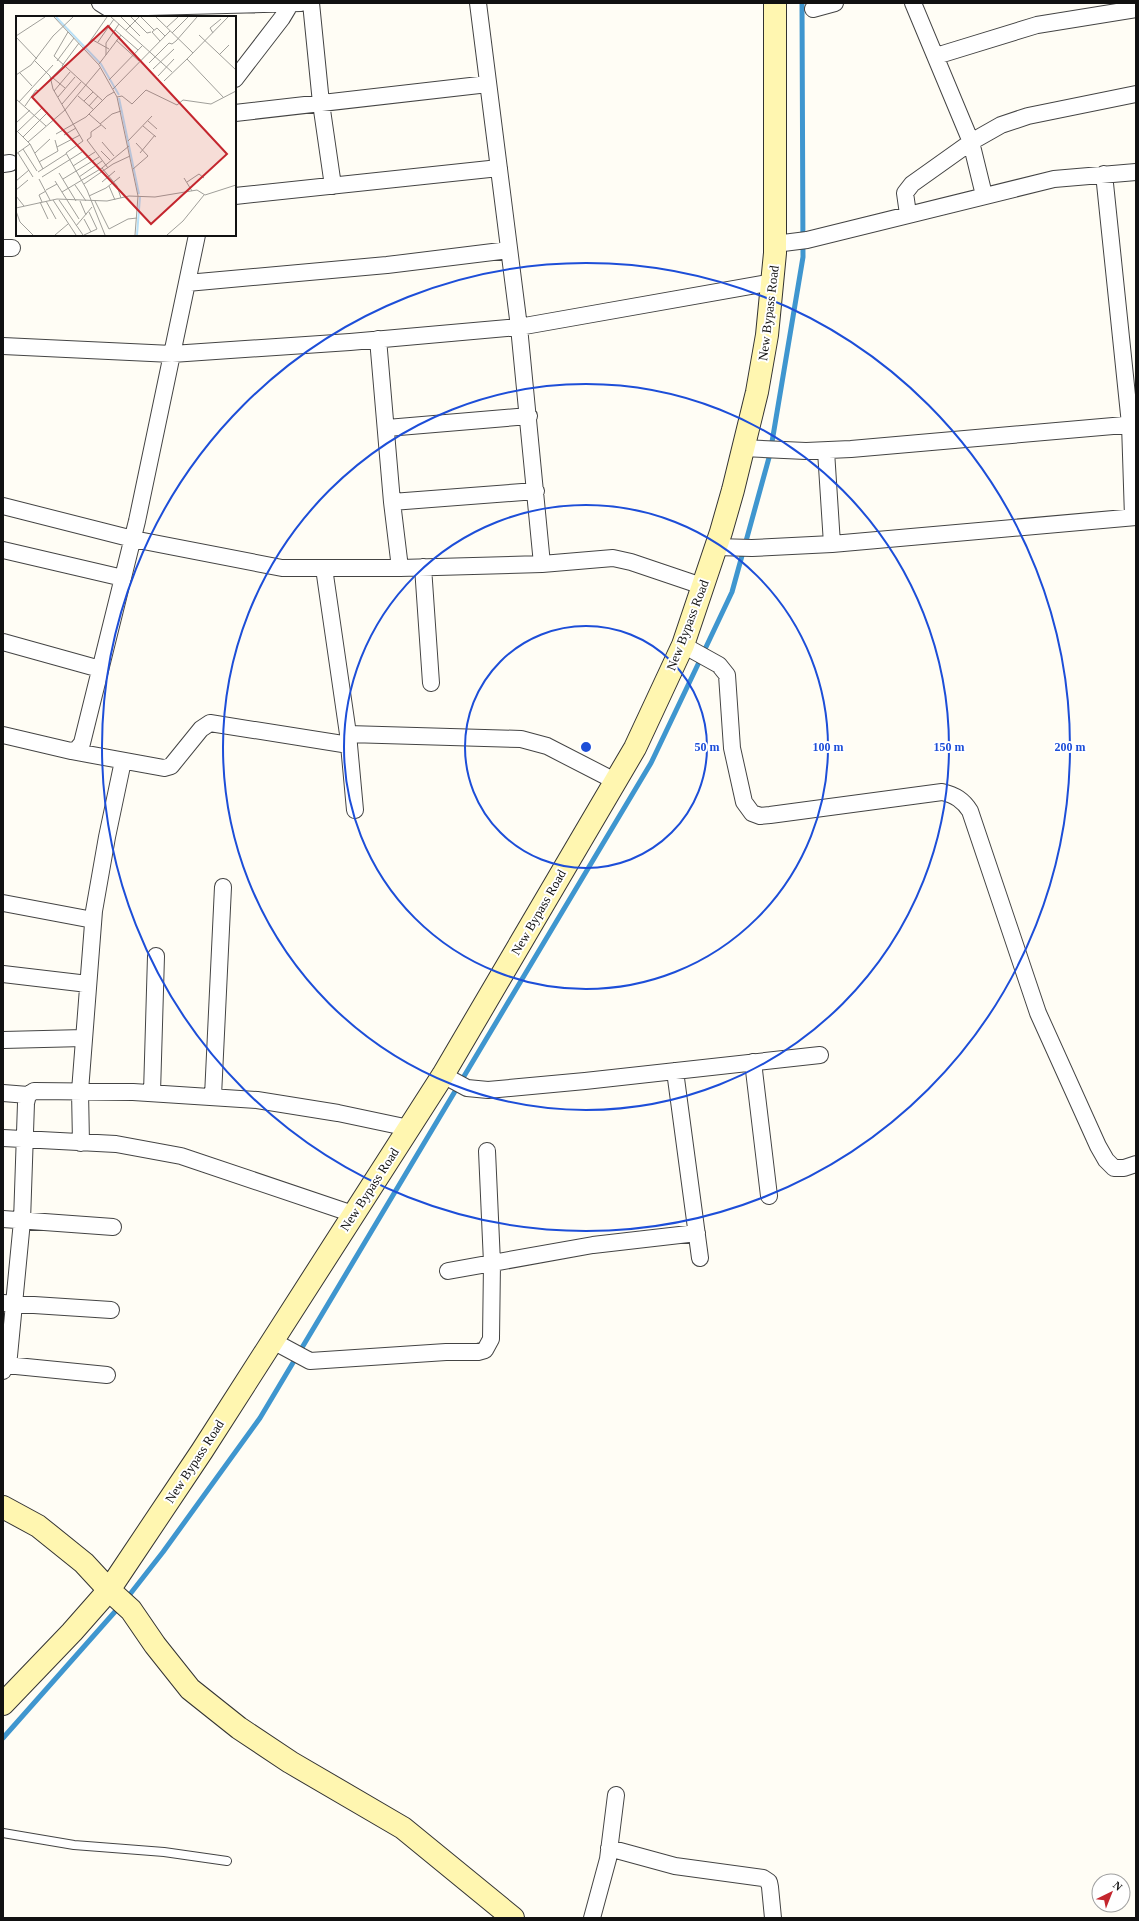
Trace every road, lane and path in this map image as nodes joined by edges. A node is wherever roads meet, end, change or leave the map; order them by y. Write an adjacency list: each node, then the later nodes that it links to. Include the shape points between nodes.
1 (100, 3): 2 (street, via 108,8)
2 (294, 3): 11 (street)
3 (311, 3): 14 (street)
4 (478, 3): 12 (street)
5 (776, 3): 25 (main road, New Bypass Road)
6 (835, 3): 8 (street)
7 (913, 3): 10 (street)
8 (813, 9)
9 (1136, 9): 10 (street, via 1037,25)
10 (936, 56): 16 (street)
11 (236, 78)
12 (488, 84): 14 (street); 17 (street)
13 (1136, 94): 16 (street, via 1015,120)
14 (321, 103): 15 (street); 20 (street)
15 (236, 113)
16 (971, 142): 21 (street); 23 (street, via 908,189 905,199)
17 (499, 168): 20 (street); 26 (street)
18 (1136, 172): 19 (street)
19 (1104, 174): 21 (street, via 1054,179); 34 (street)
20 (333, 186): 22 (street)
21 (984, 195): 23 (street)
22 (236, 196)
23 (908, 214): 25 (street, via 807,240)
24 (197, 236): 28 (street)
25 (783, 243): 27 (main road, New Bypass Road)
26 (509, 250): 28 (street); 29 (street)
27 (773, 282): 29 (street); 36 (main road, New Bypass Road)
28 (187, 283): 32 (street)
29 (519, 327): 30 (street); 33 (street)
30 (378, 339): 32 (street); 35 (street)
31 (3, 346): 32 (street)
32 (172, 354): 42 (street)
33 (529, 416): 35 (street); 38 (street)
34 (1133, 424): 37 (street); 41 (street)
35 (387, 428): 39 (street)
36 (749, 448): 37 (street); 44 (main road, New Bypass Road)
37 (826, 451): 43 (street)
38 (536, 491): 39 (street); 46 (street)
39 (392, 502): 49 (street)
40 (3, 506): 42 (street)
41 (1134, 517): 43 (street)
42 (132, 538): 48 (street, via 264,565 300,569); 50 (street)
43 (832, 544): 44 (street)
44 (716, 547): 51 (main road, New Bypass Road)
45 (3, 550): 50 (street)
46 (542, 564): 47 (street); 51 (street, via 613,558)
47 (423, 567): 49 (street); 55 (street)
48 (324, 568): 49 (street); 57 (street)
49 (400, 568)
50 (123, 578): 54 (street)
51 (702, 586): 53 (main road, New Bypass Road)
52 (3, 642): 54 (street)
53 (683, 645): 60 (main road, New Bypass Road, via 653,711); 84 (street, via 719,665 727,675 735,763 744,802 752,813 760,816 770,815 942,792 964,801 970,811 1038,1013 1098,1146 1114,1168)
54 (100, 669): 58 (street, via 82,743)
55 (431, 683)
56 (3, 735): 58 (street)
57 (348, 740): 59 (street, via 210,723 201,729 172,766 156,768); 60 (street, via 521,739 548,746); 61 (street)
58 (71, 751): 59 (street)
59 (124, 761): 64 (street, via 107,837)
60 (615, 781): 73 (main road, New Bypass Road)
61 (355, 810)
62 (223, 887): 78 (street)
63 (3, 903): 64 (street)
64 (93, 920): 67 (street)
65 (156, 956): 76 (street)
66 (3, 974): 67 (street)
67 (88, 984): 68 (street)
68 (84, 1038): 69 (street); 74 (street)
69 (3, 1040)
70 (820, 1055): 71 (street)
71 (753, 1062): 72 (street); 85 (street)
72 (675, 1071): 73 (street, via 488,1090); 90 (street)
73 (454, 1082): 79 (main road, New Bypass Road)
74 (80, 1091): 76 (street); 77 (street, via 40,1090); 82 (street)
75 (3, 1093): 77 (street)
76 (152, 1093): 78 (street)
77 (28, 1095): 81 (street)
78 (213, 1096): 79 (street, via 257,1100)
79 (409, 1128): 86 (main road, New Bypass Road)
80 (3, 1138): 81 (street)
81 (25, 1141): 82 (street); 88 (street)
82 (80, 1143): 86 (street, via 134,1146 181,1156)
83 (487, 1151): 92 (street)
84 (1136, 1164)
85 (769, 1196)
86 (353, 1214): 96 (main road, New Bypass Road)
87 (3, 1220): 88 (street)
88 (22, 1221): 89 (street); 94 (street)
89 (113, 1227)
90 (696, 1233): 91 (street); 92 (street, via 593,1245)
91 (700, 1258)
92 (492, 1263): 93 (street); 96 (street, via 491,1339 485,1350 315,1361 300,1356)
93 (448, 1271)
94 (9, 1304): 95 (street); 97 (street, via 9,1356)
95 (111, 1310)
96 (272, 1340): 100 (main road, New Bypass Road)
97 (5, 1368): 98 (street)
98 (107, 1375)
99 (3, 1508): 100 (main road, via 38,1526 59,1542 84,1563)
100 (112, 1593): 101 (main road, New Bypass Road); 106 (main road, via 131,1610 154,1645 190,1689 239,1728 290,1762 403,1828)
101 (3, 1704)
102 (616, 1795): 104 (street)
103 (3, 1833): 105 (lane, via 74,1845 164,1852)
104 (609, 1848): 107 (street); 108 (street, via 675,1866 763,1878 770,1887)
105 (227, 1861)
106 (513, 1918)
107 (592, 1918)
108 (773, 1918)

